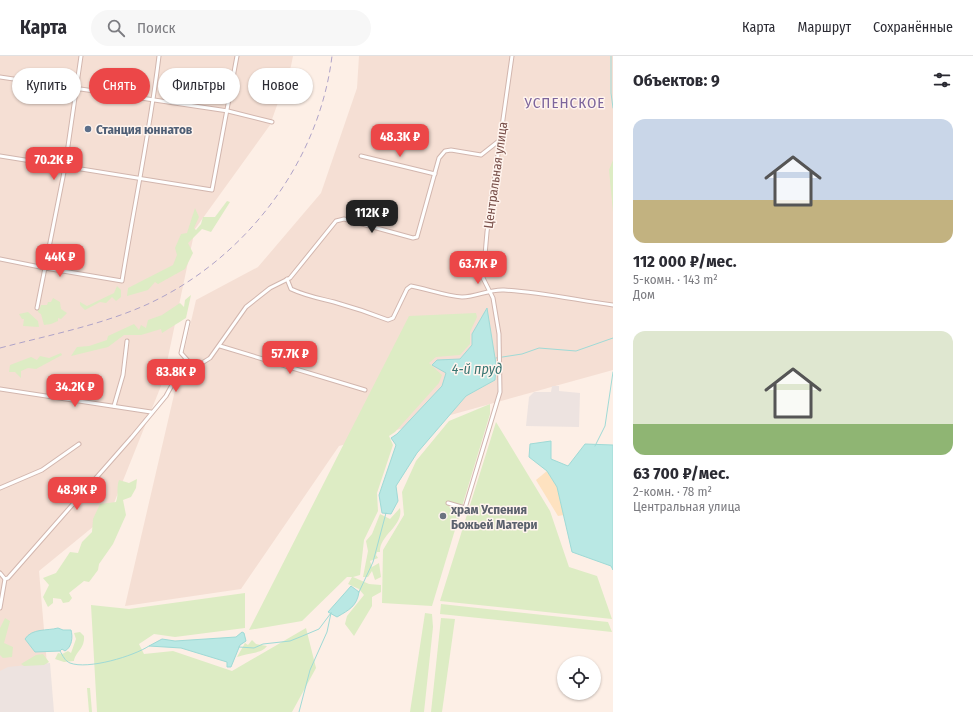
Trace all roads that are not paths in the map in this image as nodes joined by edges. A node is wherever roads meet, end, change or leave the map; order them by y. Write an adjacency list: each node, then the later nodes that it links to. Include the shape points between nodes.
1 (81, 56): 5 (street)
2 (159, 56): 9 (street)
3 (238, 56): 11 (street)
4 (512, 56): 13 (street, Центральная улица)
5 (79, 68)
6 (0, 77): 7 (street)
7 (12, 79)
8 (81, 89): 9 (street)
9 (154, 100): 11 (street); 18 (street)
10 (74, 104): 16 (street)
11 (228, 111): 12 (street); 18 (street, via 212,190)
12 (272, 122)
13 (500, 140): 17 (street, via 481,155 445,151 439,158); 22 (street, Центральная улица, via 483,278)
14 (0, 156): 16 (street)
15 (361, 156): 17 (street)
16 (65, 167): 18 (street); 20 (street)
17 (435, 174): 21 (street, via 417,237 344,219 338,220)
18 (138, 180): 20 (street, via 122,281)
19 (0, 259): 20 (street)
20 (45, 268): 24 (street)
21 (288, 279): 22 (street, via 291,289 297,292 388,320 393,318 411,286 461,297 477,296); 27 (street, via 270,288 246,307)
22 (489, 290): 23 (street, via 541,293); 35 (street, Центральная улица, via 493,298 499,334 500,392 465,508)
23 (613, 305)
24 (37, 308)
25 (188, 322): 28 (street, via 181,353)
26 (127, 341): 31 (street, via 123,375)
27 (220, 346): 28 (street, via 202,363); 30 (street)
28 (189, 362): 32 (street, via 179,372 166,396)
29 (0, 389): 31 (street)
30 (365, 390)
31 (114, 406): 32 (street)
32 (151, 412): 37 (street)
33 (79, 444): 34 (street, via 42,470)
34 (0, 488)
35 (448, 503)
36 (0, 573): 37 (street)
37 (5, 579): 38 (street)
38 (0, 608)

